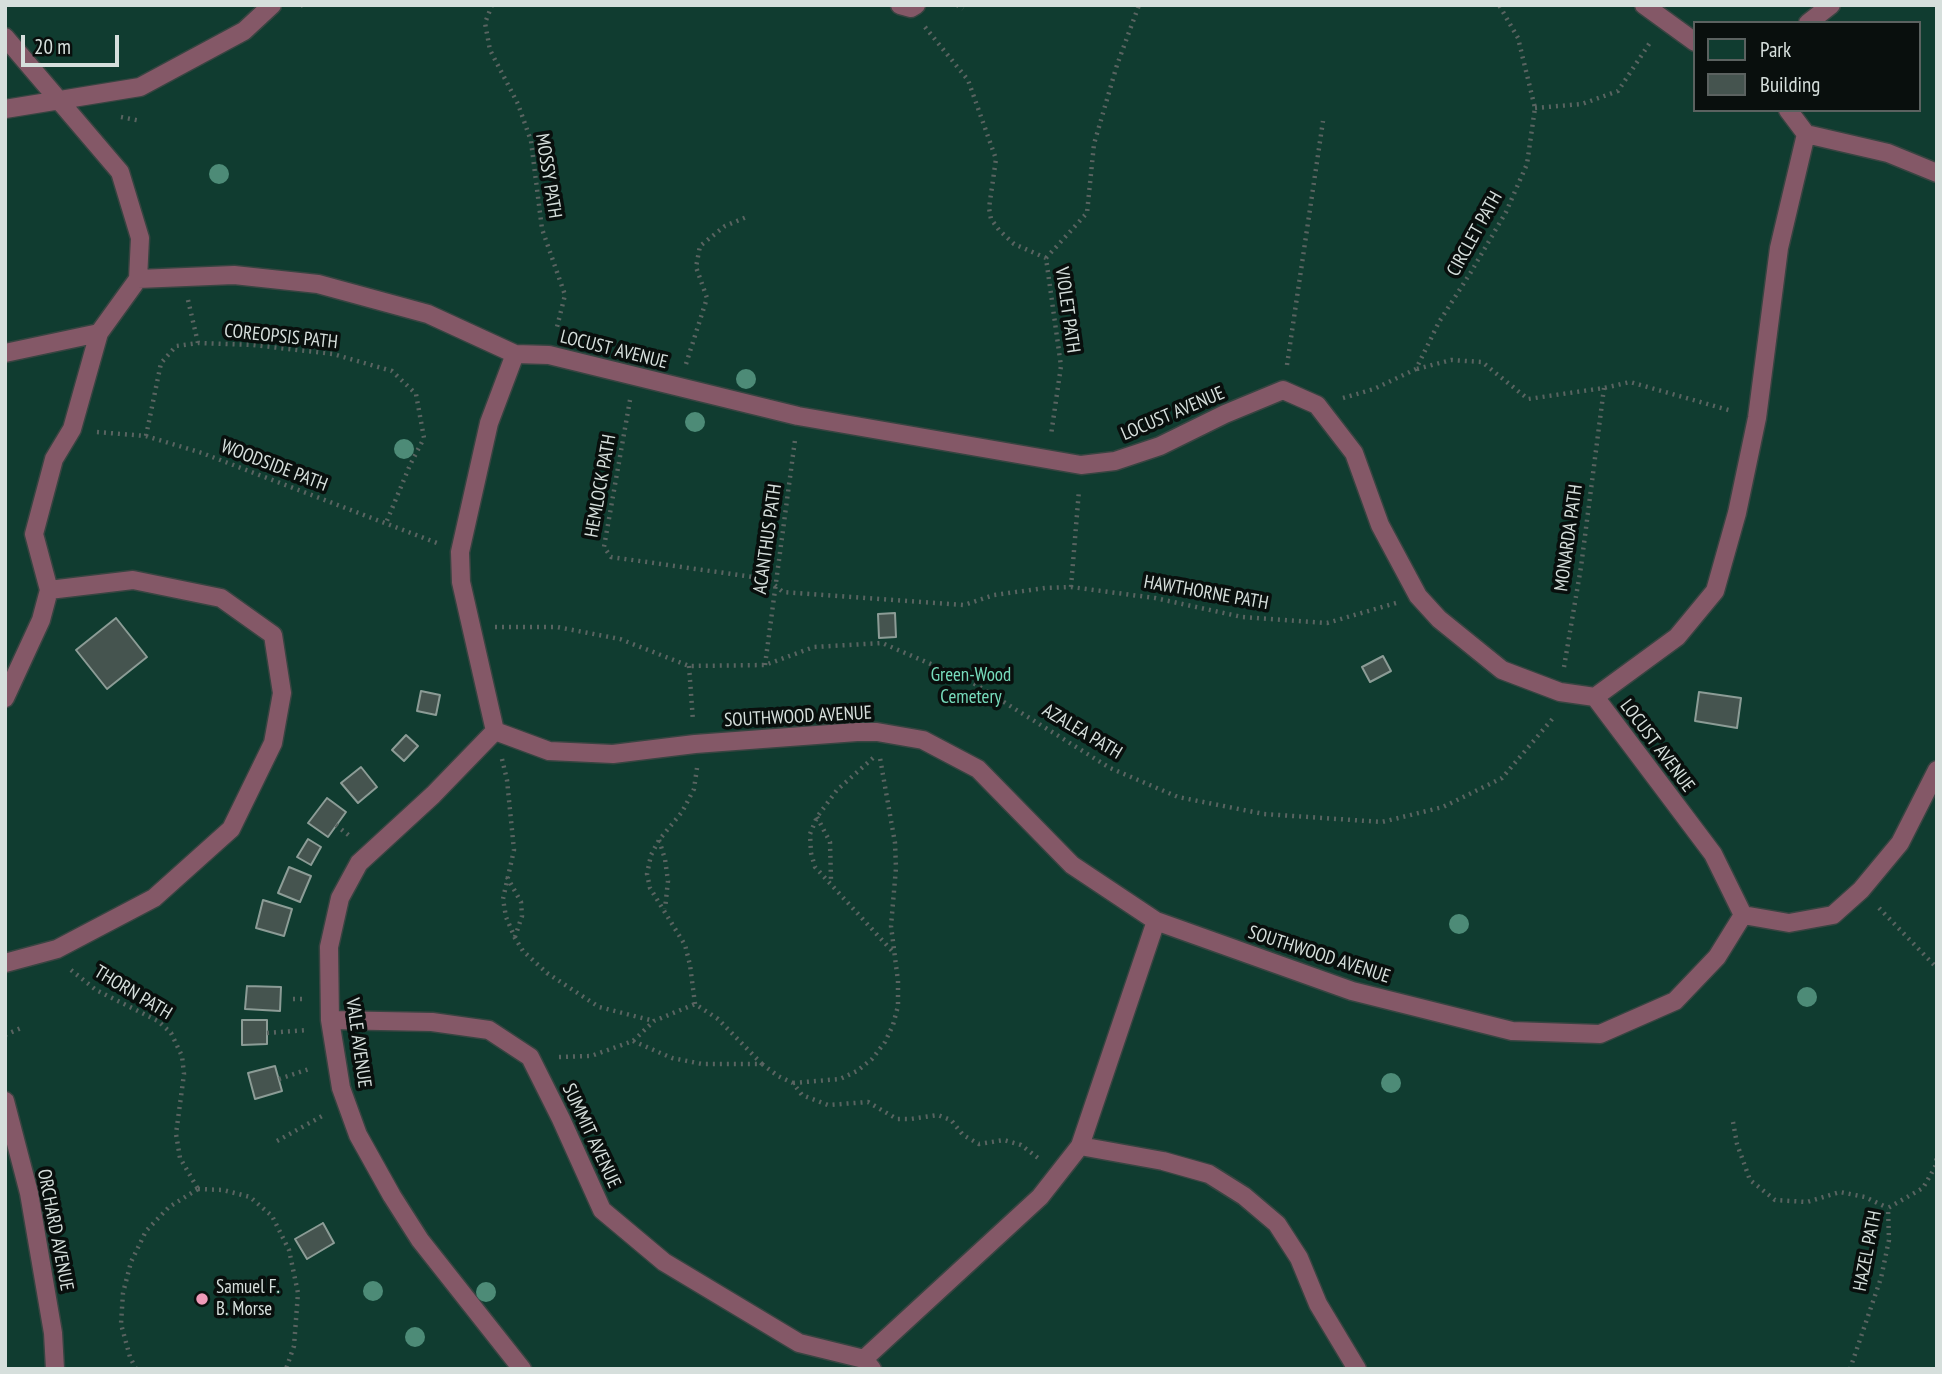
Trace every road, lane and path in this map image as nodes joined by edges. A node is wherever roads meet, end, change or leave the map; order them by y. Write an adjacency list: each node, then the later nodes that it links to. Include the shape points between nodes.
1 (272, 5): 14 (lane, via 244,32 140,87)
2 (492, 5): 29 (path, MOSSY PATH, via 485,23 490,50 531,141 542,229 565,295)
3 (957, 5): 9 (path)
4 (1139, 5): 22 (path, via 1094,144 1087,213)
5 (1499, 5): 15 (path, CIRCLET PATH, via 1518,38)
6 (1644, 5): 10 (lane)
7 (1831, 5): 11 (lane)
8 (909, 6): 22 (path, VIOLET PATH, via 968,80 996,159 991,219 1014,244)
9 (963, 9)
10 (1662, 20): 13 (lane); 15 (path, via 1618,91 1582,104)
11 (1811, 21)
12 (5, 37): 14 (lane)
13 (1694, 41)
14 (59, 102): 16 (lane); 23 (lane, via 120,172 140,238)
15 (1535, 108): 30 (path, CIRCLET PATH, via 1527,164 1506,212)
16 (5, 109)
17 (1790, 112): 19 (lane)
18 (1323, 121): 34 (path)
19 (1806, 134): 20 (lane, via 1888,153); 37 (lane, via 1779,248)
20 (1937, 173)
21 (750, 216): 32 (path, via 725,226 700,246 696,267 707,298)
22 (1046, 258): 40 (path, VIOLET PATH, via 1061,366)
23 (138, 279): 24 (lane, LOCUST AVENUE); 25 (lane)
24 (183, 279): 26 (path); 28 (lane, LOCUST AVENUE, via 234,275 318,284 428,314)
25 (99, 333): 27 (lane); 38 (lane)
26 (198, 343): 39 (path, COREOPSIS PATH, via 176,346 160,363); 42 (path, COREOPSIS PATH, via 333,354 392,371 408,386 416,394 424,438)
27 (5, 353)
28 (514, 354): 29 (lane, LOCUST AVENUE); 43 (lane, via 489,423)
29 (550, 355): 31 (lane, LOCUST AVENUE)
30 (1416, 369): 33 (path, via 1451,360 1482,362 1528,399); 35 (path, via 1374,390)
31 (635, 375): 32 (lane, LOCUST AVENUE); 44 (path, HEMLOCK PATH, via 604,547 611,557 767,579)
32 (678, 388): 36 (lane, LOCUST AVENUE)
33 (1604, 388): 37 (path, via 1630,382); 51 (path, MONARDA PATH)
34 (1283, 390): 35 (lane, LOCUST AVENUE); 41 (lane, LOCUST AVENUE, via 1160,446 1115,461)
35 (1317, 405): 47 (lane, LOCUST AVENUE, via 1354,453 1380,525)
36 (798, 416): 40 (lane, LOCUST AVENUE); 44 (path, ACANTHUS PATH)
37 (1757, 418): 52 (lane, via 1715,590 1677,637)
38 (72, 429): 39 (path, WOODSIDE PATH); 46 (lane, via 54,459 34,534)
39 (146, 436): 42 (path, WOODSIDE PATH)
40 (1047, 460): 41 (lane, LOCUST AVENUE)
41 (1081, 465): 45 (path)
42 (386, 523): 43 (path, WOODSIDE PATH)
43 (460, 552): 48 (lane)
44 (775, 586): 45 (path, HAWTHORNE PATH, via 783,592 964,605 995,595); 49 (path, ACANTHUS PATH)
45 (1071, 587): 47 (path, HAWTHORNE PATH, via 1155,598 1242,617 1327,623)
46 (49, 590): 53 (lane, via 41,620); 66 (lane, via 133,580 221,598 273,635 282,693 273,743 231,829 153,898)
47 (1418, 596): 51 (lane, LOCUST AVENUE, via 1502,670)
48 (469, 627): 50 (path, AZALEA PATH, via 557,627 620,639); 54 (lane)
49 (765, 665): 50 (path, AZALEA PATH); 51 (path, AZALEA PATH, via 814,647 883,643 970,681 1110,768 1178,797 1264,814 1382,822 1443,807 1502,778 1554,717)
50 (689, 666): 55 (path)
51 (1560, 692): 52 (lane, LOCUST AVENUE)
52 (1595, 697): 63 (lane, LOCUST AVENUE, via 1713,854)
53 (5, 698)
54 (495, 731): 55 (lane, SOUTHWOOD AVENUE, via 549,751 612,754); 59 (path, via 507,780 514,850); 71 (lane, VALE AVENUE, via 359,863 340,898 329,947)
55 (695, 744): 58 (path, via 698,768 694,789 682,813); 64 (lane, SOUTHWOOD AVENUE, via 856,732 923,740 978,769 1072,865)
56 (1937, 770): 61 (lane, via 1900,844)
57 (817, 817): 60 (path, via 830,842); 60 (path, via 810,834 811,853 815,867); 67 (path, via 838,790 880,753 895,843)
58 (659, 840): 62 (path, via 668,881); 62 (path, via 648,874 650,888)
59 (507, 877): 65 (path, via 503,899); 65 (path, via 521,902)
60 (831, 882): 67 (path)
61 (1861, 890): 63 (lane, via 1833,915 1789,923); 69 (path)
62 (665, 910): 70 (path, via 685,945)
63 (1743, 915): 64 (lane, SOUTHWOOD AVENUE, via 1717,957 1675,1001 1600,1034 1512,1031 1352,992)
64 (1156, 921): 87 (lane)
65 (515, 938): 72 (path, via 547,973 599,1007)
66 (57, 949): 68 (lane); 91 (path, THORN PATH, via 66,966 96,990 158,1021 171,1033 184,1073 176,1134 180,1158)
67 (894, 953): 82 (path, via 898,1006 885,1042 872,1059 840,1079)
68 (5, 963)
69 (1937, 968)
70 (695, 1004): 72 (path); 79 (path, via 718,1019)
71 (330, 1020): 78 (lane, via 432,1022 489,1030); 97 (lane, VALE AVENUE, via 341,1088 358,1135 420,1240)
72 (654, 1021): 77 (path)
73 (21, 1028): 76 (path)
74 (295, 1030): 75 (path)
75 (267, 1033)
76 (5, 1035)
77 (633, 1041): 78 (path, via 591,1056); 79 (path, via 672,1058 702,1064)
78 (530, 1057): 93 (lane, SUMMIT AVENUE, via 602,1210 664,1262 799,1343)
79 (762, 1064): 82 (path)
80 (304, 1070): 81 (path)
81 (279, 1079)
82 (793, 1083): 90 (path, via 802,1095 828,1105 868,1102 897,1119 938,1115 979,1144 1004,1140 1021,1145)
83 (5, 1101): 94 (lane, ORCHARD AVENUE, via 29,1194)
84 (322, 1116): 86 (path)
85 (1733, 1122): 92 (path, via 1750,1180 1775,1200 1807,1202 1840,1192)
86 (278, 1140)
87 (1080, 1146): 90 (lane); 98 (lane, via 1209,1174 1244,1196 1277,1224)
88 (1937, 1156): 89 (path, HAZEL PATH)
89 (1936, 1168): 92 (path, HAZEL PATH, via 1923,1188)
90 (1058, 1174): 93 (lane, via 1040,1197)
91 (198, 1189): 95 (path, via 169,1207 146,1231 131,1262 121,1324); 96 (path, via 250,1197 272,1216 289,1250 298,1293 294,1346)
92 (1888, 1208): 99 (path, HAZEL PATH, via 1889,1240 1881,1278)
93 (868, 1364)
94 (55, 1369)
95 (136, 1369)
96 (286, 1369)
97 (522, 1369)
98 (1357, 1369)
99 (1850, 1369)

